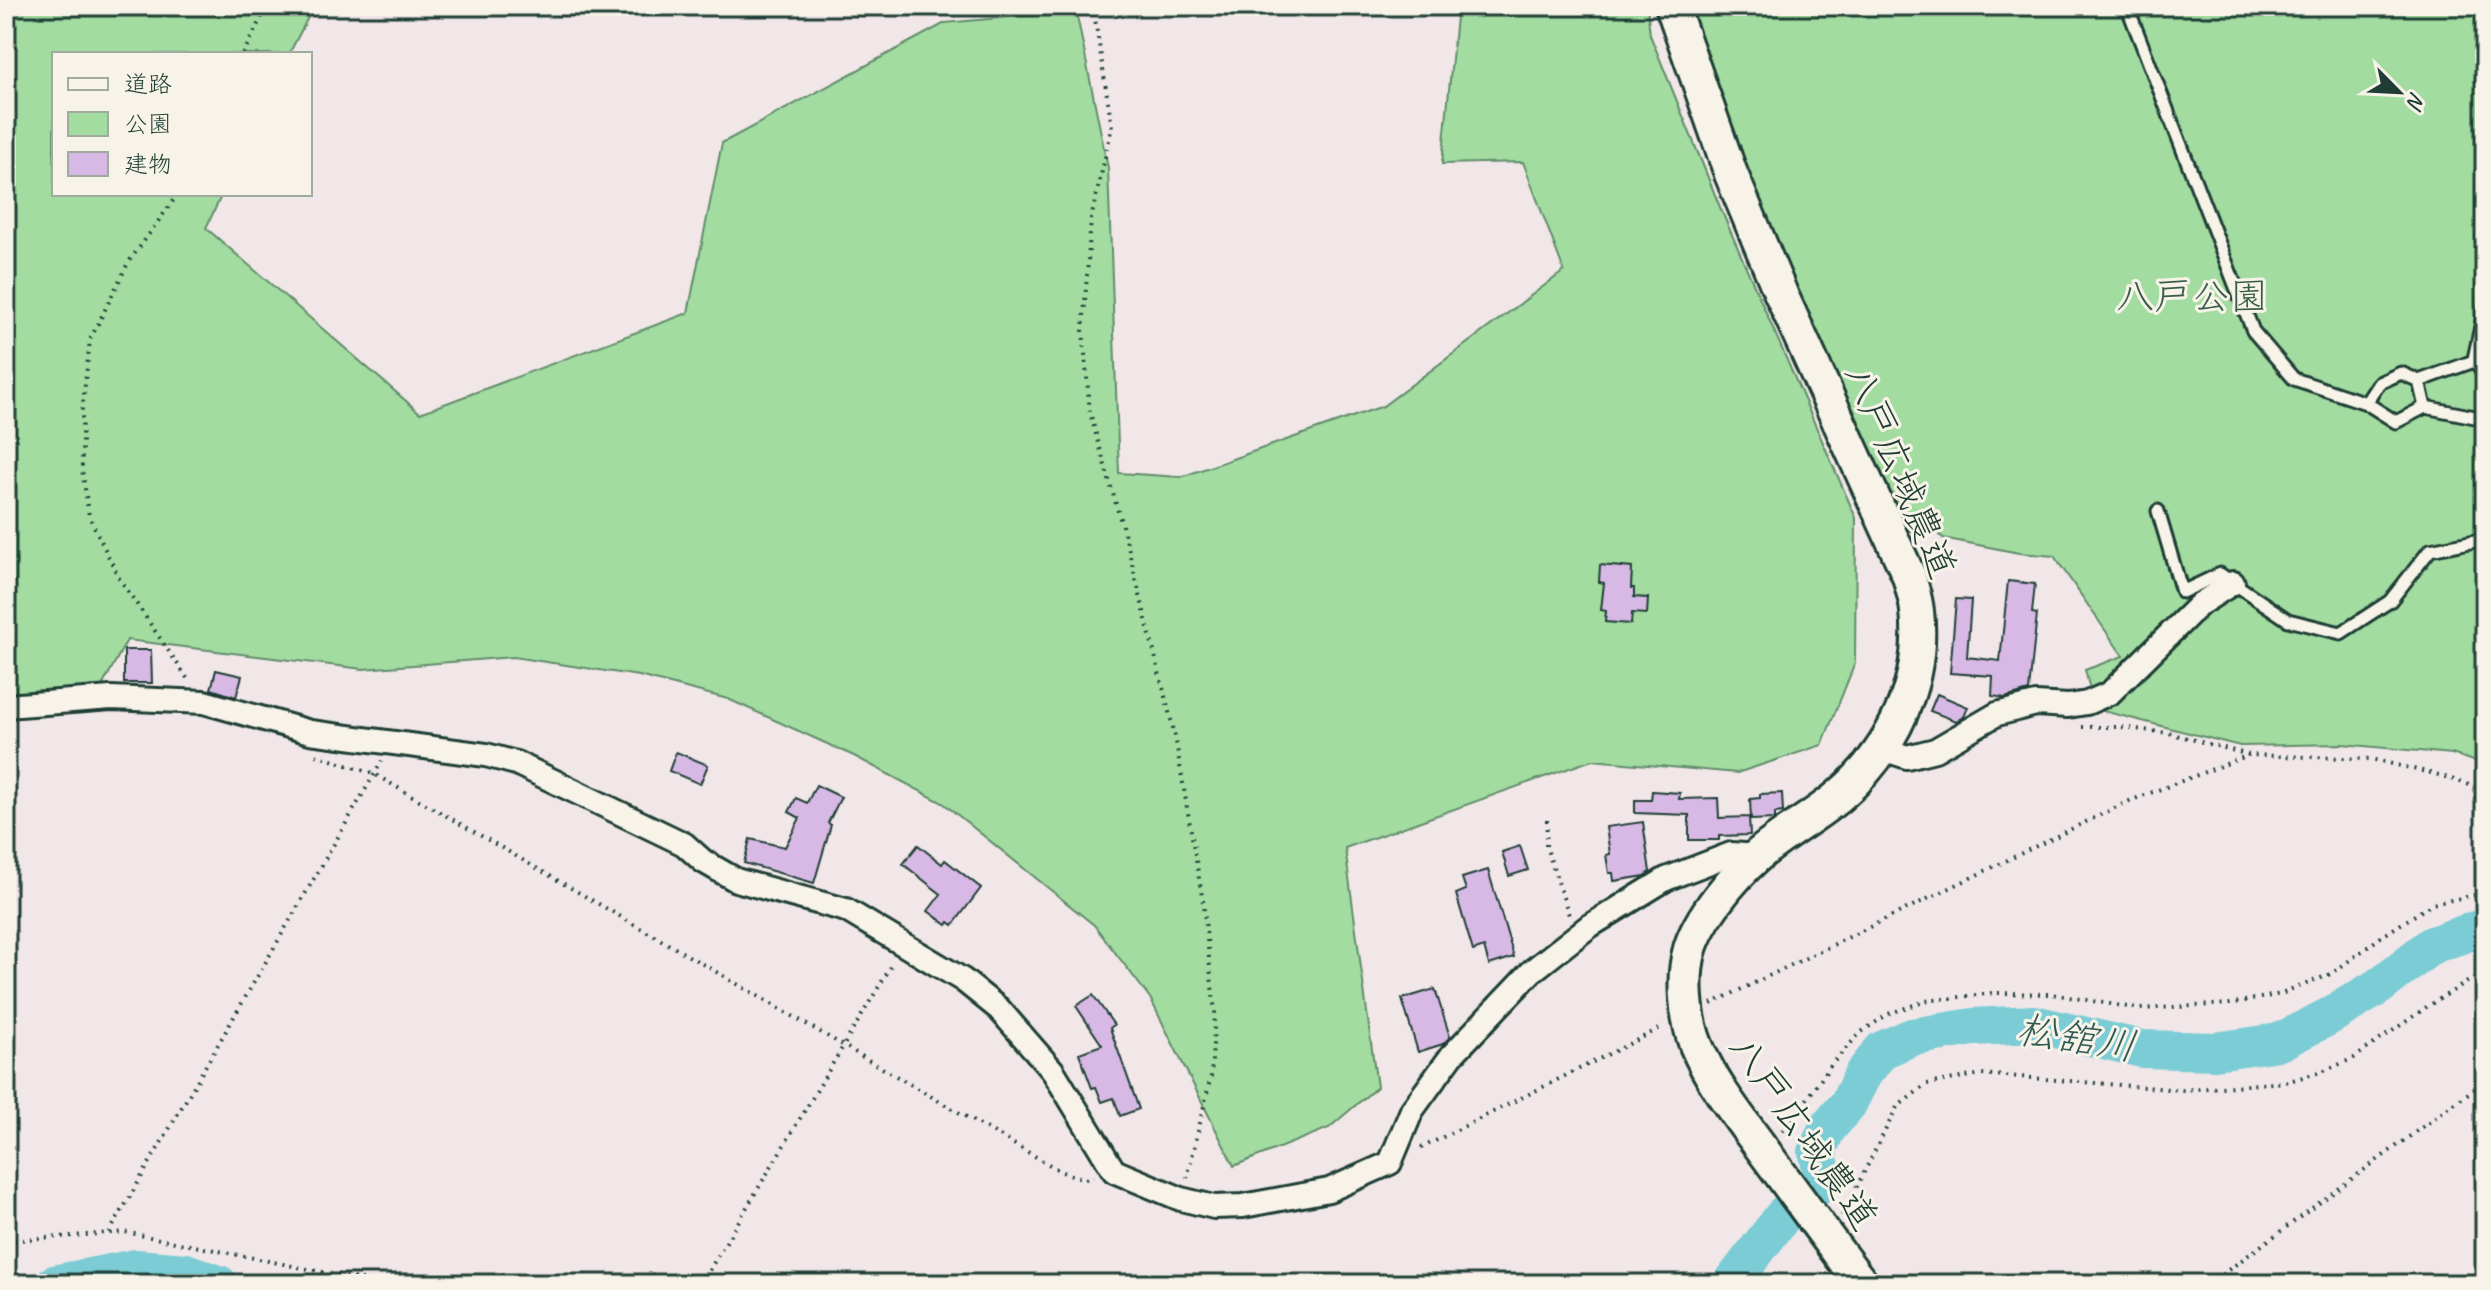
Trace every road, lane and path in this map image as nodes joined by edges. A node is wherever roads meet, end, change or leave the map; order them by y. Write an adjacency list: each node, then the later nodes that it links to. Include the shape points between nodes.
1 (267, 6): 5 (path)
2 (1093, 6): 38 (path, via 1112,127 1091,219 1083,330 1090,413 1175,736 1215,1013 1211,1076)
3 (1672, 6): 21 (street, 八戸広域農道, via 1764,254 1909,576 1917,611 1917,655 1903,712)
4 (2127, 6): 11 (lane, via 2253,331 2294,379)
5 (244, 52)
6 (177, 196): 17 (path, via 128,263 90,340 82,469 89,516 119,578)
7 (2485, 308): 8 (lane)
8 (2480, 358): 9 (lane); 10 (lane)
9 (2485, 375)
10 (2419, 381): 11 (lane, via 2401,373 2379,383); 12 (lane)
11 (2366, 403): 12 (lane, via 2396,422)
12 (2425, 407): 13 (lane)
13 (2485, 419)
14 (2158, 511): 16 (lane, via 2182,592 2220,574)
15 (2485, 539): 16 (lane, via 2430,550 2390,601 2341,633 2288,620)
16 (2233, 583): 21 (street, via 2200,604 2110,693 2087,703 2036,704 1997,714 1935,750 1907,757)
17 (204, 702): 18 (street, via 111,698); 20 (street, via 310,732)
18 (6, 706)
19 (2071, 727): 23 (path, via 2169,733)
20 (393, 742): 24 (path); 30 (street, via 516,763 684,844 736,880 846,910)
21 (1883, 749): 27 (street, 八戸広域農道, via 1840,795)
22 (302, 751): 24 (path)
23 (2249, 755): 25 (path, via 2371,759); 32 (path, via 2127,802)
24 (374, 774): 33 (path); 39 (path)
25 (2485, 790)
26 (1547, 820): 29 (path, via 1546,846)
27 (1757, 856): 29 (street, via 1731,854 1666,879); 32 (street, 八戸広域農道, via 1706,916 1690,948)
28 (2485, 893): 35 (path, via 2432,904 2331,974 2281,994 2230,1004 2140,1009 2051,994 1995,993 1925,1001 1888,1014 1860,1033 1831,1065)
29 (1576, 936): 36 (street, via 1532,971 1452,1055 1412,1110)
30 (905, 943): 33 (path); 37 (street, via 999,1009 1053,1071)
31 (2485, 978): 40 (path, via 2469,981 2428,1006 2354,1058 2286,1082 2182,1090 1982,1074 1927,1084 1897,1107 1842,1217)
32 (1688, 1015): 35 (street, 八戸広域農道, via 1696,1044 1723,1095); 36 (path)
33 (844, 1044): 37 (path, via 1062,1172 1085,1179); 43 (path)
34 (2485, 1081): 45 (path)
35 (1764, 1151): 40 (street, 八戸広域農道)
36 (1390, 1163): 38 (street, via 1329,1190 1243,1206 1214,1207)
37 (1114, 1171): 38 (street)
38 (1181, 1199)
39 (109, 1233): 41 (path); 42 (path)
40 (1825, 1234): 44 (street, 八戸広域農道)
41 (6, 1241)
42 (382, 1284)
43 (701, 1284)
44 (1862, 1284)
45 (2209, 1284)

